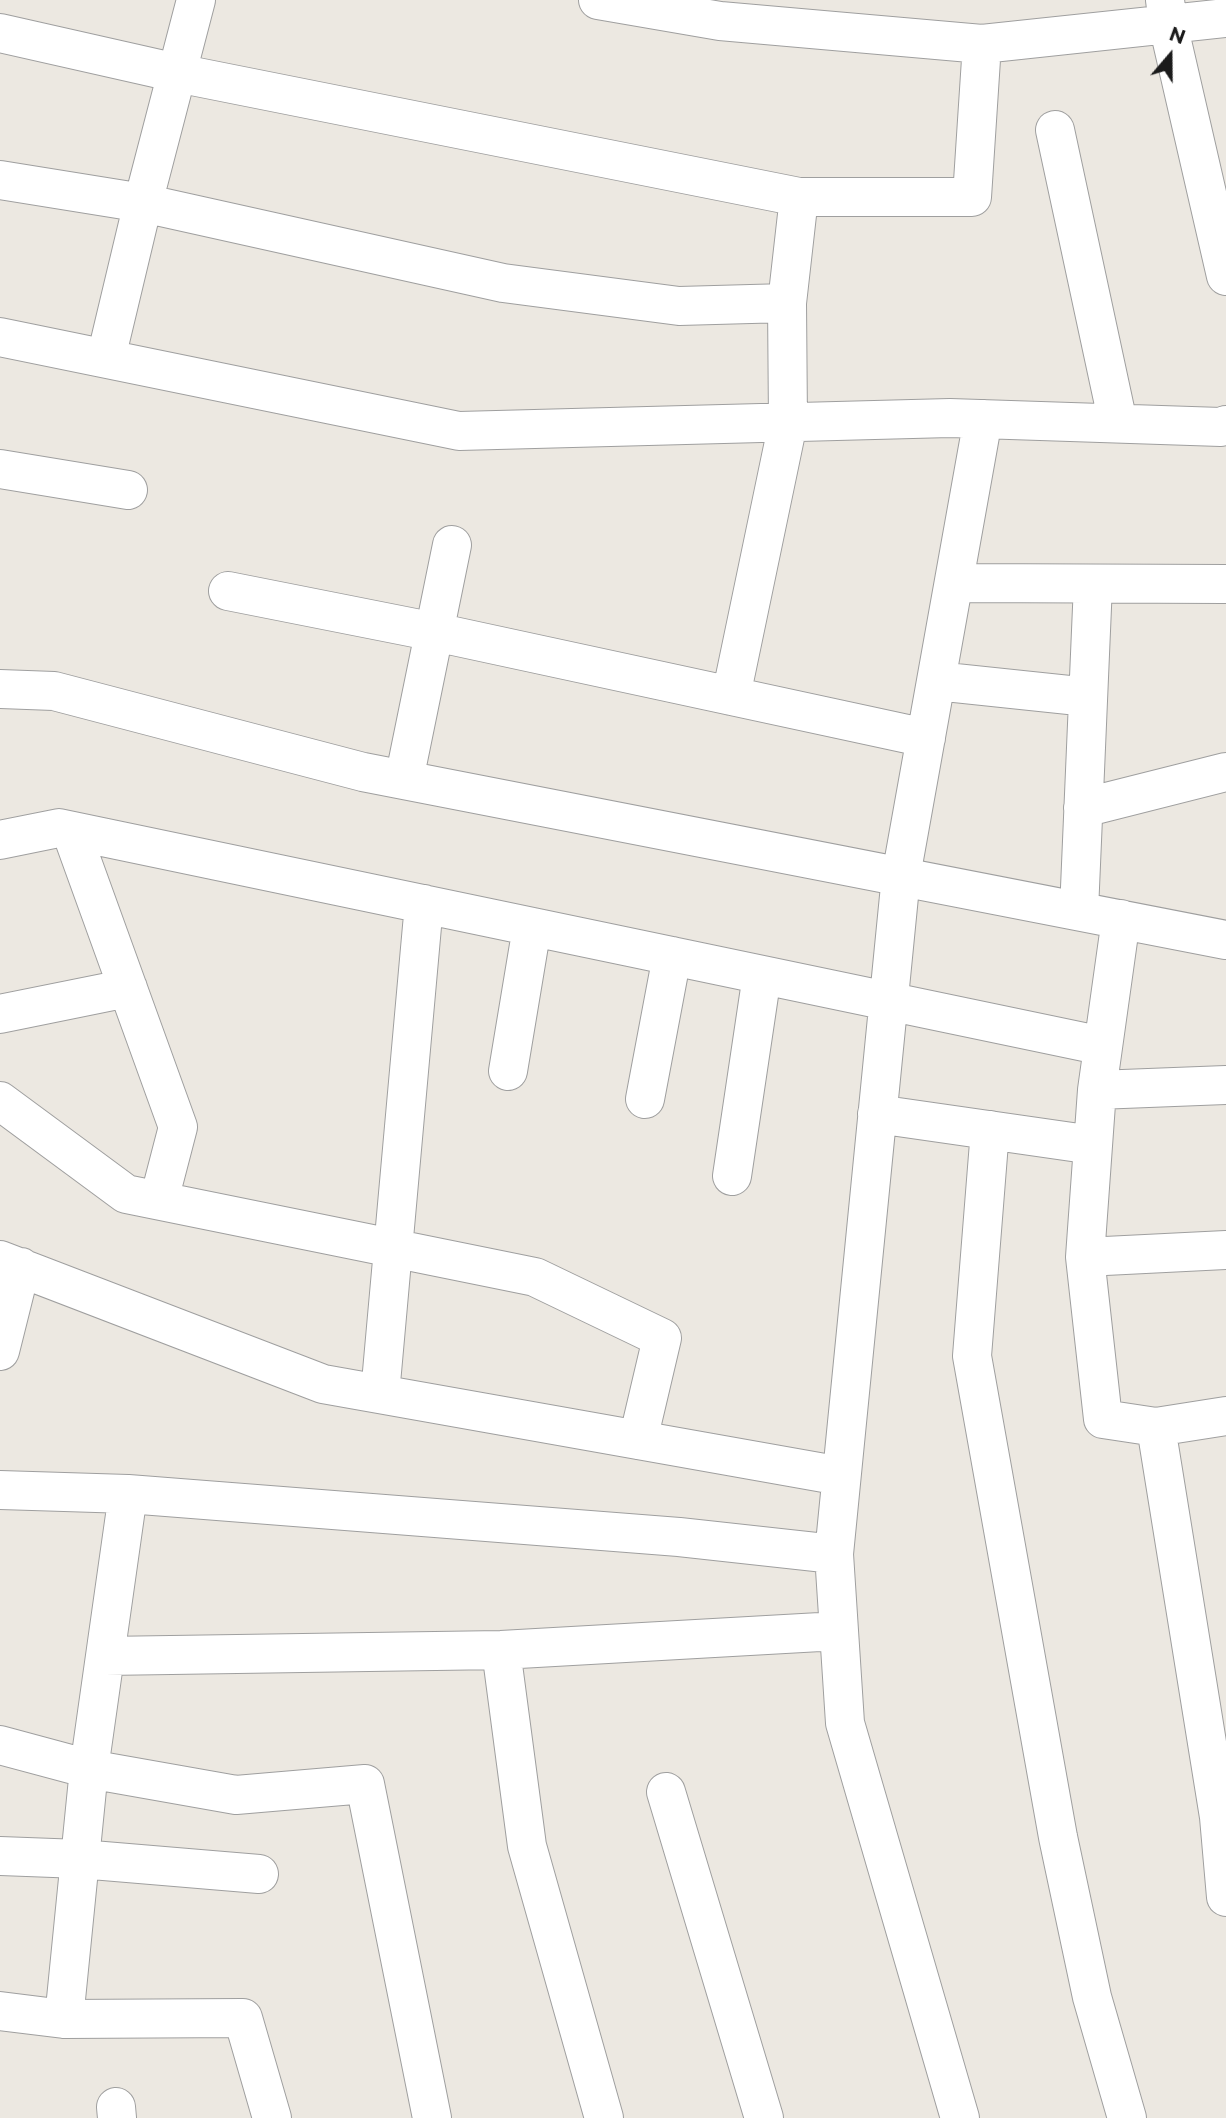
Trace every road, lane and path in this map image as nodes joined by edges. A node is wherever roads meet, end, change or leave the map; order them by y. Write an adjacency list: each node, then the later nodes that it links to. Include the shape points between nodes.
1 (196, 0): 7 (street)
2 (598, 0): 6 (street, via 720,21)
3 (1166, 12): 4 (street); 6 (street); 10 (street)
4 (1226, 18)
5 (0, 33): 7 (street)
6 (982, 44): 11 (street, via 972,197)
7 (177, 73): 11 (street); 12 (street)
8 (1055, 130): 19 (street)
9 (0, 180): 12 (street)
10 (1216, 185): 13 (street)
11 (799, 197): 14 (street)
12 (143, 203): 14 (street, via 503,283 679,306); 16 (street)
13 (1226, 276)
14 (787, 303): 18 (street)
15 (0, 337): 16 (street)
16 (106, 358): 18 (street, via 459,431)
17 (983, 419): 18 (street); 19 (street); 24 (street)
18 (788, 422): 31 (street)
19 (1118, 423): 20 (street)
20 (1226, 426)
21 (0, 469): 22 (street)
22 (128, 490)
23 (452, 545): 28 (street)
24 (954, 583): 25 (street); 29 (street)
25 (1093, 584): 26 (street); 32 (street)
26 (1226, 584)
27 (228, 591): 28 (street)
28 (435, 632): 31 (street); 35 (street)
29 (936, 681): 32 (street); 33 (street)
30 (0, 688): 35 (street, via 54,691)
31 (731, 696): 33 (street)
32 (1088, 697): 36 (street)
33 (926, 738): 39 (street)
34 (1226, 772): 36 (street)
35 (404, 780): 39 (street)
36 (1083, 808): 41 (street)
37 (71, 831): 38 (street, via 59,828); 40 (street); 47 (street)
38 (0, 840)
39 (901, 876): 41 (street); 48 (street)
40 (424, 904): 43 (street); 61 (street)
41 (1079, 911): 42 (street)
42 (1121, 919): 44 (street); 50 (street)
43 (532, 927): 45 (street); 51 (street)
44 (1226, 940)
45 (672, 956): 46 (street); 54 (street)
46 (762, 975): 48 (street); 59 (street)
47 (128, 988): 49 (street); 60 (street, via 178,1127)
48 (888, 1001): 50 (street); 56 (street)
49 (0, 1014)
50 (1103, 1046): 53 (street)
51 (508, 1071)
52 (1226, 1085): 53 (street)
53 (1097, 1090): 58 (street)
54 (645, 1099)
55 (0, 1101): 60 (street, via 126,1194)
56 (877, 1114): 57 (street); 70 (street)
57 (990, 1129): 58 (street); 92 (street, via 972,1356 1058,1838 1092,1997)
58 (1093, 1145): 63 (street)
59 (732, 1176)
60 (159, 1200): 61 (street)
61 (394, 1248): 66 (street); 69 (street, via 535,1277 662,1338)
62 (1226, 1250): 63 (street)
63 (1085, 1257): 68 (street, via 1103,1419)
64 (10, 1264): 65 (street); 66 (street, via 323,1384)
65 (0, 1351)
66 (380, 1394): 69 (street)
67 (1226, 1416): 68 (street)
68 (1156, 1427): 77 (street)
69 (638, 1440): 70 (street)
70 (841, 1476): 73 (street)
71 (0, 1490): 72 (street)
72 (128, 1493): 73 (street, via 679,1537); 76 (street)
73 (834, 1554): 74 (street)
74 (838, 1631): 75 (street); 91 (street, via 845,1723)
75 (501, 1650): 76 (street); 89 (street, via 527,1846)
76 (105, 1656): 79 (street)
77 (1213, 1696): 84 (street)
78 (0, 1745): 79 (street)
79 (89, 1769): 82 (street); 88 (street, via 236,1795 365,1784)
80 (666, 1792): 90 (street)
81 (0, 1856): 82 (street)
82 (80, 1859): 83 (street); 86 (street)
83 (260, 1874)
84 (1226, 1898)
85 (0, 2011): 86 (street)
86 (64, 2019): 87 (street, via 243,2018)
87 (272, 2118)
88 (432, 2118)
89 (604, 2118)
90 (764, 2118)
91 (960, 2118)
92 (1127, 2118)

